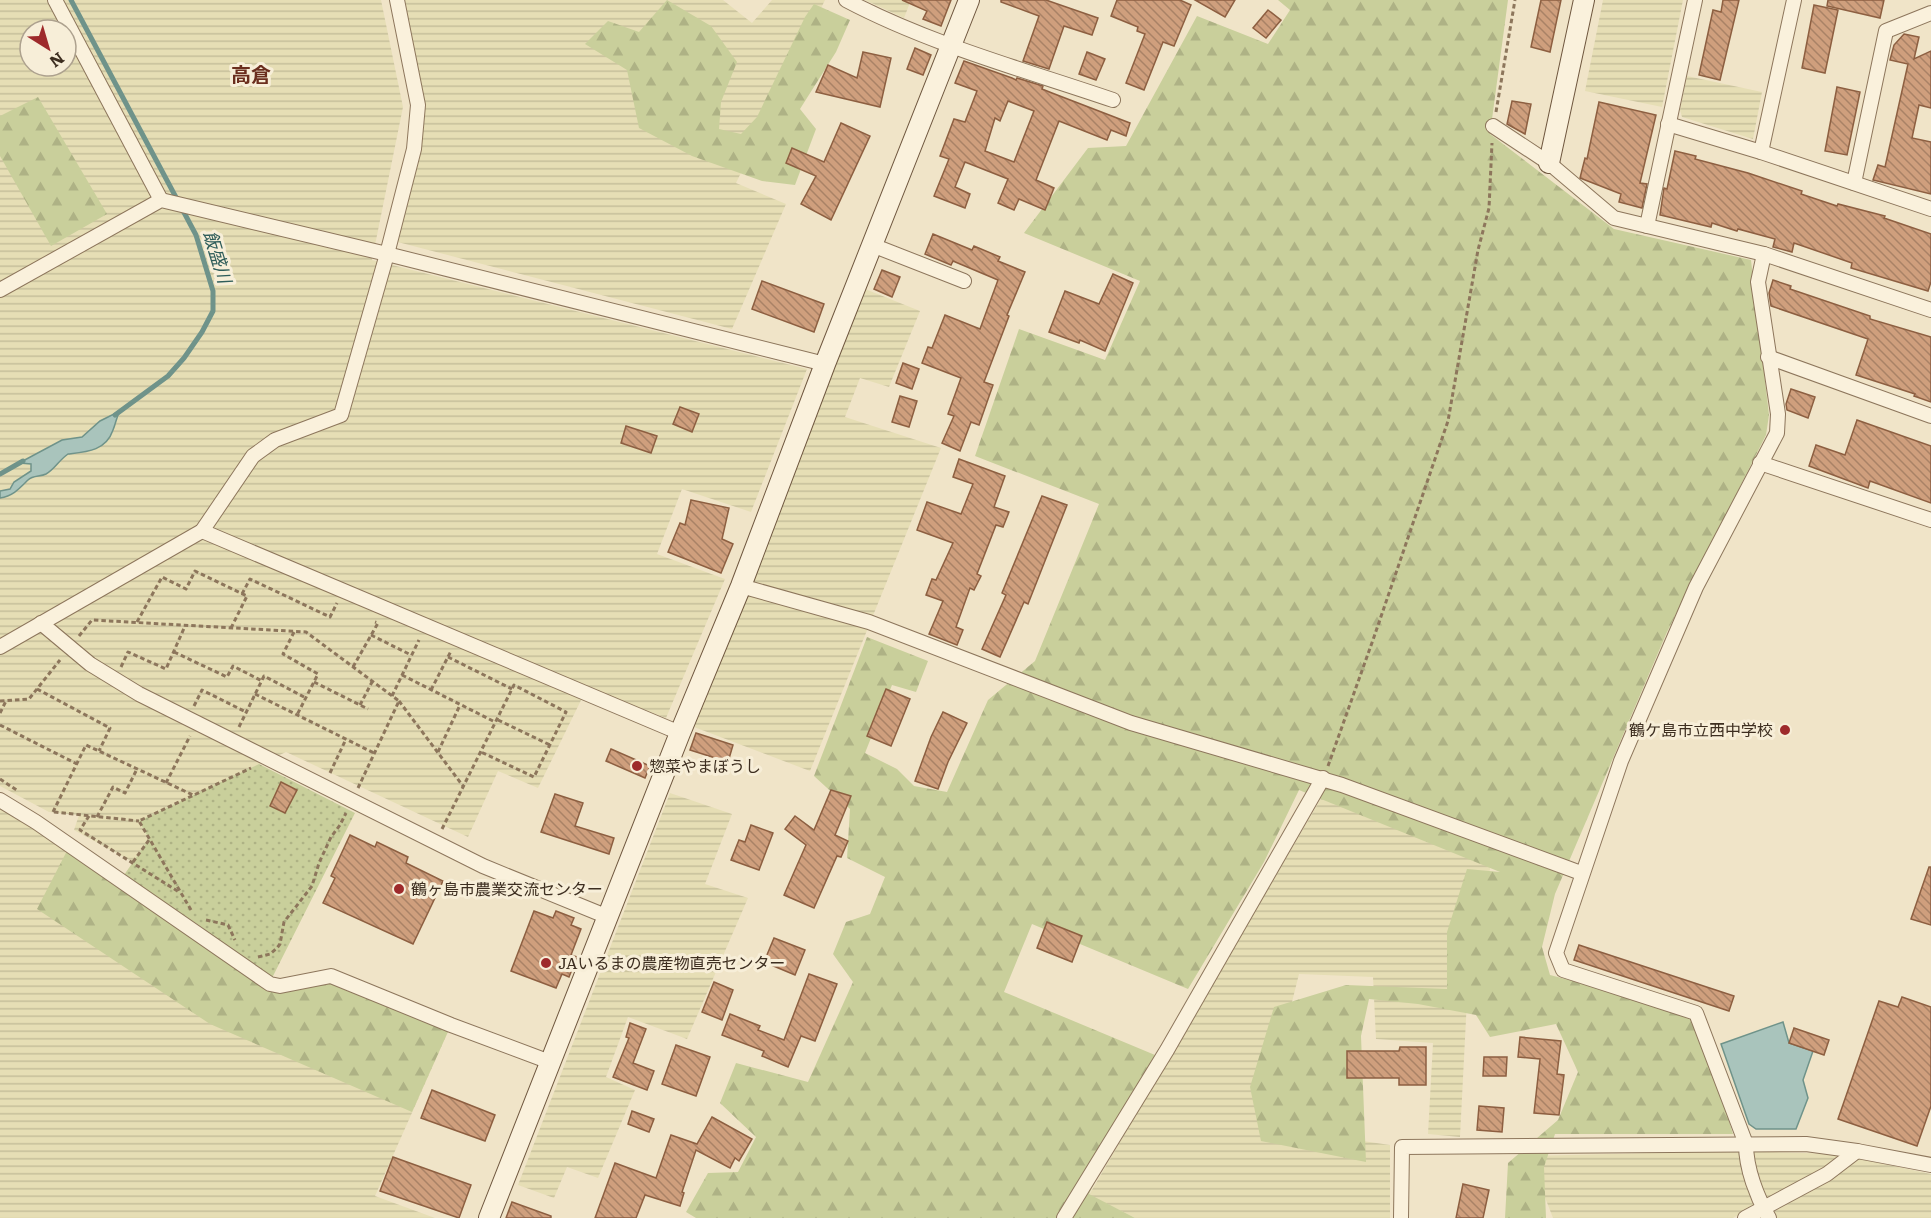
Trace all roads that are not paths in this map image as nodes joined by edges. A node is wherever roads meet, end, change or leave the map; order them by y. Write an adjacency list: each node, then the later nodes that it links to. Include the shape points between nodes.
1 (55, 0): 16 (street)
2 (397, 0): 20 (street, via 418,105 414,148)
3 (846, 0): 9 (street)
4 (969, 0): 9 (street)
5 (1584, 0): 14 (street)
6 (1695, 0): 11 (street)
7 (1794, 0): 13 (street)
8 (1931, 13): 15 (street, via 1886,32)
9 (951, 45): 10 (street); 19 (street)
10 (1113, 100)
11 (1668, 124): 13 (street); 18 (street)
12 (1493, 126): 14 (street)
13 (1761, 152): 15 (street)
14 (1549, 163): 18 (street, via 1614,218)
15 (1854, 183): 17 (street)
16 (161, 200): 20 (street); 23 (street)
17 (1931, 209)
18 (1647, 226): 21 (street)
19 (872, 245): 22 (street); 26 (street)
20 (387, 254): 26 (street); 30 (street, via 341,415 275,440 253,456)
21 (1764, 255): 24 (street); 25 (street, via 1758,282)
22 (964, 281)
23 (0, 290)
24 (1931, 310)
25 (1768, 357): 27 (street); 28 (street, via 1778,414 1777,433)
26 (825, 364): 31 (street)
27 (1931, 416)
28 (1760, 463): 29 (street); 37 (street, via 1696,587 1620,761)
29 (1931, 520)
30 (202, 531): 32 (street); 34 (street)
31 (741, 586): 34 (street); 35 (street, via 869,622 1131,723)
32 (41, 623): 33 (street); 38 (street, via 90,664 139,694 483,866)
33 (0, 647)
34 (680, 733): 38 (street)
35 (1323, 778): 37 (street); 45 (street, via 1167,1050)
36 (0, 800): 39 (street, via 270,984 280,986 331,976)
37 (1581, 873): 40 (street, via 1556,953 1563,970 1696,1013)
38 (608, 917): 39 (street)
39 (550, 1062): 44 (street)
40 (1746, 1144): 41 (street, via 1806,1143); 43 (street, via 1746,1159); 46 (street, via 1402,1147)
41 (1857, 1151): 42 (street); 43 (street)
42 (1931, 1165)
43 (1766, 1213): 47 (street)
44 (489, 1218)
45 (1064, 1218)
46 (1401, 1218)
47 (1745, 1218)

